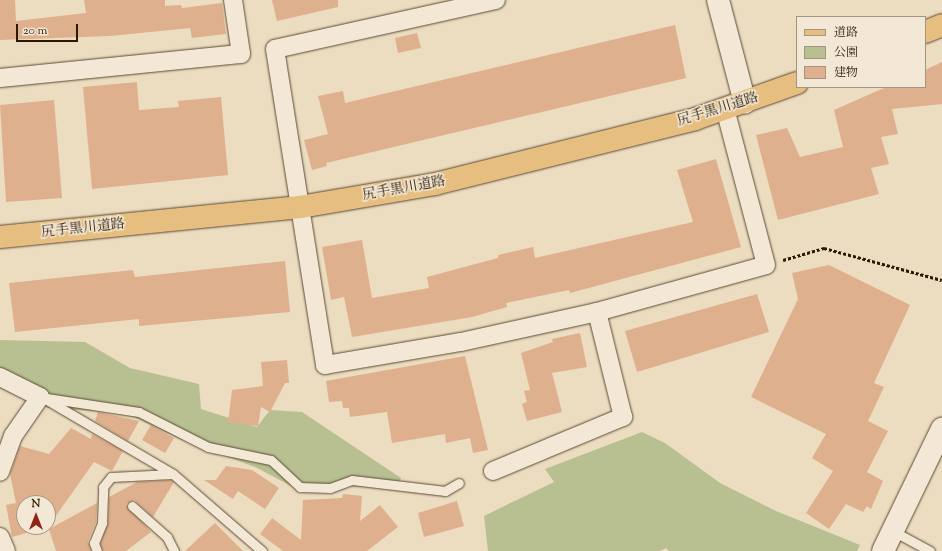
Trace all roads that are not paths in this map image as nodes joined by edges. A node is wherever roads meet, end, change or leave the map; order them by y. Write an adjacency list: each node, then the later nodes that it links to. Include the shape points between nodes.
1 (233, 0): 6 (street, via 242,54)
2 (496, 0): 9 (street, via 275,49)
3 (718, 0): 8 (street)
4 (942, 25): 5 (main road)
5 (926, 32)
6 (0, 78)
7 (796, 83): 8 (main road, 尻手黒川道路)
8 (735, 106): 9 (main road, 尻手黒川道路, via 512,167); 11 (street, via 766,265)
9 (300, 207): 10 (main road, 尻手黒川道路); 11 (street, via 325,364 461,342)
10 (0, 237)
11 (597, 312): 15 (street, via 623,417)
12 (0, 377): 13 (street)
13 (43, 398): 16 (street, via 13,436); 17 (lane); 18 (lane, via 139,412 208,447 271,460 300,487 330,488 352,480 445,491)
14 (942, 429): 20 (street)
15 (493, 471)
16 (0, 472)
17 (173, 474): 23 (lane, via 112,476 103,487 102,523 94,544); 25 (lane)
18 (459, 483)
19 (132, 506): 24 (lane, via 167,537)
20 (892, 531): 26 (street); 27 (lane)
21 (0, 537): 22 (street)
22 (6, 551)
23 (97, 551)
24 (174, 551)
25 (262, 551)
26 (883, 551)
27 (930, 551)

